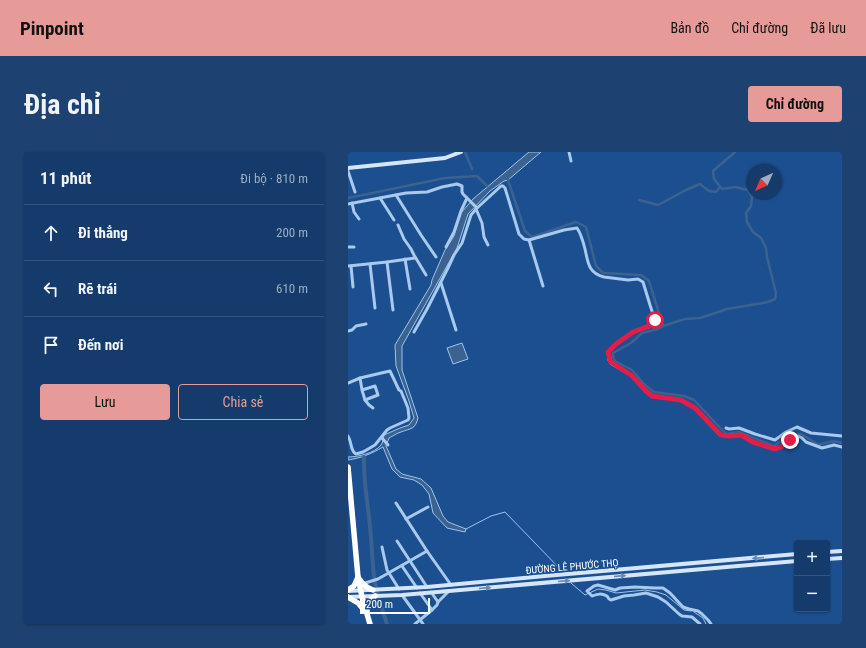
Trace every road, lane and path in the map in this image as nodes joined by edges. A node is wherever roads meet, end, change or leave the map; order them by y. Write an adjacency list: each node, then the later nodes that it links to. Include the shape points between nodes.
1 (459, 152): 4 (street, via 445,158)
2 (568, 152): 3 (street)
3 (571, 161)
4 (348, 168)
5 (348, 171): 6 (street)
6 (355, 192)
7 (396, 195): 8 (street); 9 (street, via 427,192 458,184 462,186 462,193); 21 (street)
8 (380, 198): 10 (street); 14 (street)
9 (468, 199): 12 (street); 20 (street)
10 (352, 203): 11 (street); 13 (street)
11 (348, 204)
12 (476, 208): 16 (street, via 503,186 519,234); 17 (street); 28 (street, via 471,215 462,243)
13 (358, 219)
14 (394, 220)
15 (398, 225): 22 (street)
16 (529, 240): 29 (street); 48 (street, via 577,228 592,271 604,277 642,280 655,323 633,332 608,352 612,364 631,375 650,395 681,400 691,405 721,435 741,435 775,449 798,436 822,448 834,445)
17 (488, 245)
18 (348, 247): 19 (street)
19 (354, 247)
20 (446, 247)
21 (436, 257)
22 (415, 258): 23 (street); 27 (street)
23 (405, 259): 24 (street); 31 (street)
24 (387, 262): 25 (street); 33 (street)
25 (370, 264): 26 (street); 32 (street)
26 (350, 266): 30 (street)
27 (426, 275)
28 (441, 283): 35 (street); 37 (street)
29 (543, 286)
30 (353, 287)
31 (410, 289)
32 (375, 308)
33 (393, 310)
34 (366, 324): 36 (street)
35 (456, 330)
36 (348, 331)
37 (414, 332)
38 (360, 378): 39 (street); 40 (street); 46 (street, via 390,371 408,408 409,419 387,430)
39 (348, 383)
40 (362, 390): 41 (street); 41 (street, via 375,386 378,395)
41 (365, 400): 42 (street)
42 (373, 408)
43 (726, 428): 45 (street, via 739,428 774,440 798,426 811,433)
44 (348, 436): 46 (street, via 352,452 356,454)
45 (842, 436)
46 (382, 439): 47 (street)
47 (388, 445)
48 (842, 447)
49 (348, 468): 66 (highway)
50 (396, 504): 52 (street)
51 (428, 507): 52 (street)
52 (406, 519): 56 (street)
53 (397, 541): 61 (street)
54 (382, 547): 65 (street)
55 (842, 550): 57 (street)
56 (427, 551): 61 (street); 70 (street)
57 (830, 552)
58 (794, 555): 64 (street, ĐƯỜNG LÊ PHƯỚC THỌ, one-way to 64)
59 (842, 558): 60 (street)
60 (830, 559)
61 (410, 561): 63 (street); 71 (street)
62 (794, 561): 67 (street, ĐƯỜNG LÊ PHƯỚC THỌ, one-way to 62)
63 (402, 566): 65 (street); 72 (street)
64 (603, 571): 67 (street); 69 (street, ĐƯỜNG LÊ PHƯỚC THỌ)
65 (389, 573): 68 (street); 73 (street)
66 (358, 577): 68 (highway); 74 (highway, via 354,586)
67 (604, 577): 76 (street, ĐƯỜNG LÊ PHƯỚC THỌ, one-way to 67)
68 (361, 584): 75 (highway); 77 (highway)
69 (464, 584): 70 (street, ĐƯỜNG LÊ PHƯỚC THỌ); 76 (street)
70 (451, 585): 71 (street, ĐƯỜNG LÊ PHƯỚC THỌ)
71 (427, 587): 72 (street, ĐƯỜNG LÊ PHƯỚC THỌ)
72 (417, 588): 73 (street, ĐƯỜNG LÊ PHƯỚC THỌ)
73 (399, 589): 75 (street, ĐƯỜNG LÊ PHƯỚC THỌ)
74 (348, 590): 77 (street, ĐƯỜNG LÊ PHƯỚC THỌ)
75 (373, 590): 77 (street, ĐƯỜNG LÊ PHƯỚC THỌ)
76 (464, 590): 78 (street, ĐƯỜNG LÊ PHƯỚC THỌ)
77 (361, 591): 83 (highway)
78 (449, 591): 79 (street, ĐƯỜNG LÊ PHƯỚC THỌ); 85 (street)
79 (431, 592): 80 (street, ĐƯỜNG LÊ PHƯỚC THỌ); 85 (street)
80 (420, 593): 81 (street, ĐƯỜNG LÊ PHƯỚC THỌ); 86 (street)
81 (402, 595): 82 (street, ĐƯỜNG LÊ PHƯỚC THỌ); 88 (street)
82 (375, 596): 83 (street, ĐƯỜNG LÊ PHƯỚC THỌ); 87 (highway, via 368,603)
83 (362, 597): 84 (street, ĐƯỜNG LÊ PHƯỚC THỌ); 87 (highway)
84 (348, 598): 87 (highway, via 358,603)
85 (438, 602): 86 (street)
86 (432, 610): 88 (street)
87 (367, 613): 89 (highway)
88 (420, 620): 90 (street); 91 (street)
89 (370, 624)
90 (415, 624)
91 (422, 624)
92 (700, 624): 93 (street, via 692,617 681,615 658,596 646,592 611,600 598,593 592,596 586,591 598,585 615,590 634,586 663,588 683,606 702,614)
93 (711, 624)

